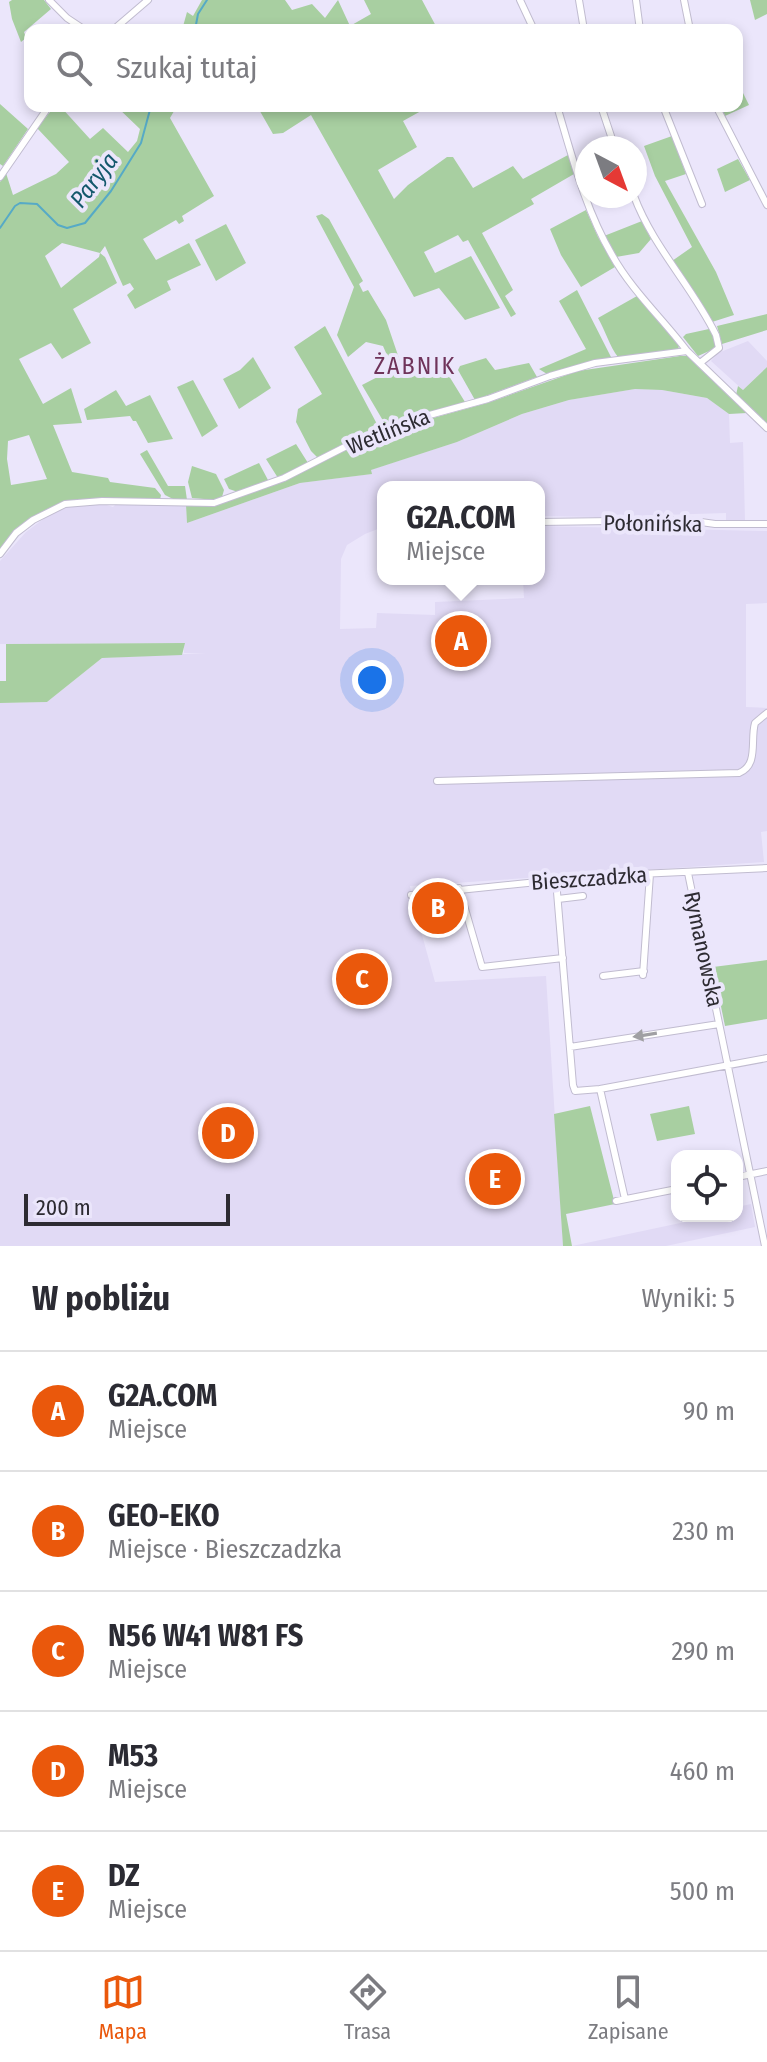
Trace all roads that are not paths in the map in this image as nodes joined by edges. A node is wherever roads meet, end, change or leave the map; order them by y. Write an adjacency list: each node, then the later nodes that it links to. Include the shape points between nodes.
1 (49, 0): 7 (street)
2 (148, 0): 8 (street)
3 (520, 0): 9 (street)
4 (579, 0): 10 (street)
5 (636, 0): 11 (street)
6 (684, 0): 12 (street)
7 (76, 24)
8 (120, 24)
9 (531, 24)
10 (583, 24)
11 (639, 24)
12 (689, 24)
13 (45, 112): 19 (street)
14 (559, 112): 23 (street, via 590,211 612,256)
15 (603, 112): 18 (street)
16 (665, 112): 20 (street)
17 (719, 112): 21 (street)
18 (611, 136)
19 (0, 177)
20 (702, 204)
21 (767, 205)
22 (639, 208): 24 (street, via 716,335 719,348)
23 (687, 351): 24 (street); 28 (street, Wetlińska, via 595,363 413,418 363,436 284,478 214,503 65,504 16,533)
24 (700, 363): 25 (street)
25 (767, 428)
26 (545, 522): 27 (street, Połonińska)
27 (767, 524)
28 (0, 554)
29 (767, 713): 30 (street, via 755,723 752,762 739,773)
30 (437, 781)
31 (767, 868): 32 (street, Bieszczadzka)
32 (688, 873): 33 (street, Bieszczadzka); 41 (street, Rymanowska)
33 (650, 874): 34 (street, Bieszczadzka); 40 (street, Rymanowska, via 644,973)
34 (556, 880): 35 (street, Bieszczadzka); 38 (street)
35 (459, 888): 36 (street, Bieszczadzka); 39 (street, via 482,967)
36 (411, 895)
37 (583, 896): 38 (street)
38 (558, 899): 39 (street)
39 (563, 958): 42 (street)
40 (603, 976)
41 (719, 1024): 42 (street, Rymanowska, one-way to 42); 44 (street, Rymanowska)
42 (570, 1047): 45 (street, via 575,1091)
43 (767, 1058): 44 (street)
44 (728, 1065): 45 (street); 47 (street, Rymanowska)
45 (600, 1089): 50 (street)
46 (767, 1171): 47 (street)
47 (751, 1174): 48 (street); 52 (street, Rymanowska)
48 (743, 1176)
49 (671, 1190): 50 (street)
50 (625, 1199): 51 (street)
51 (616, 1201)
52 (765, 1246)

